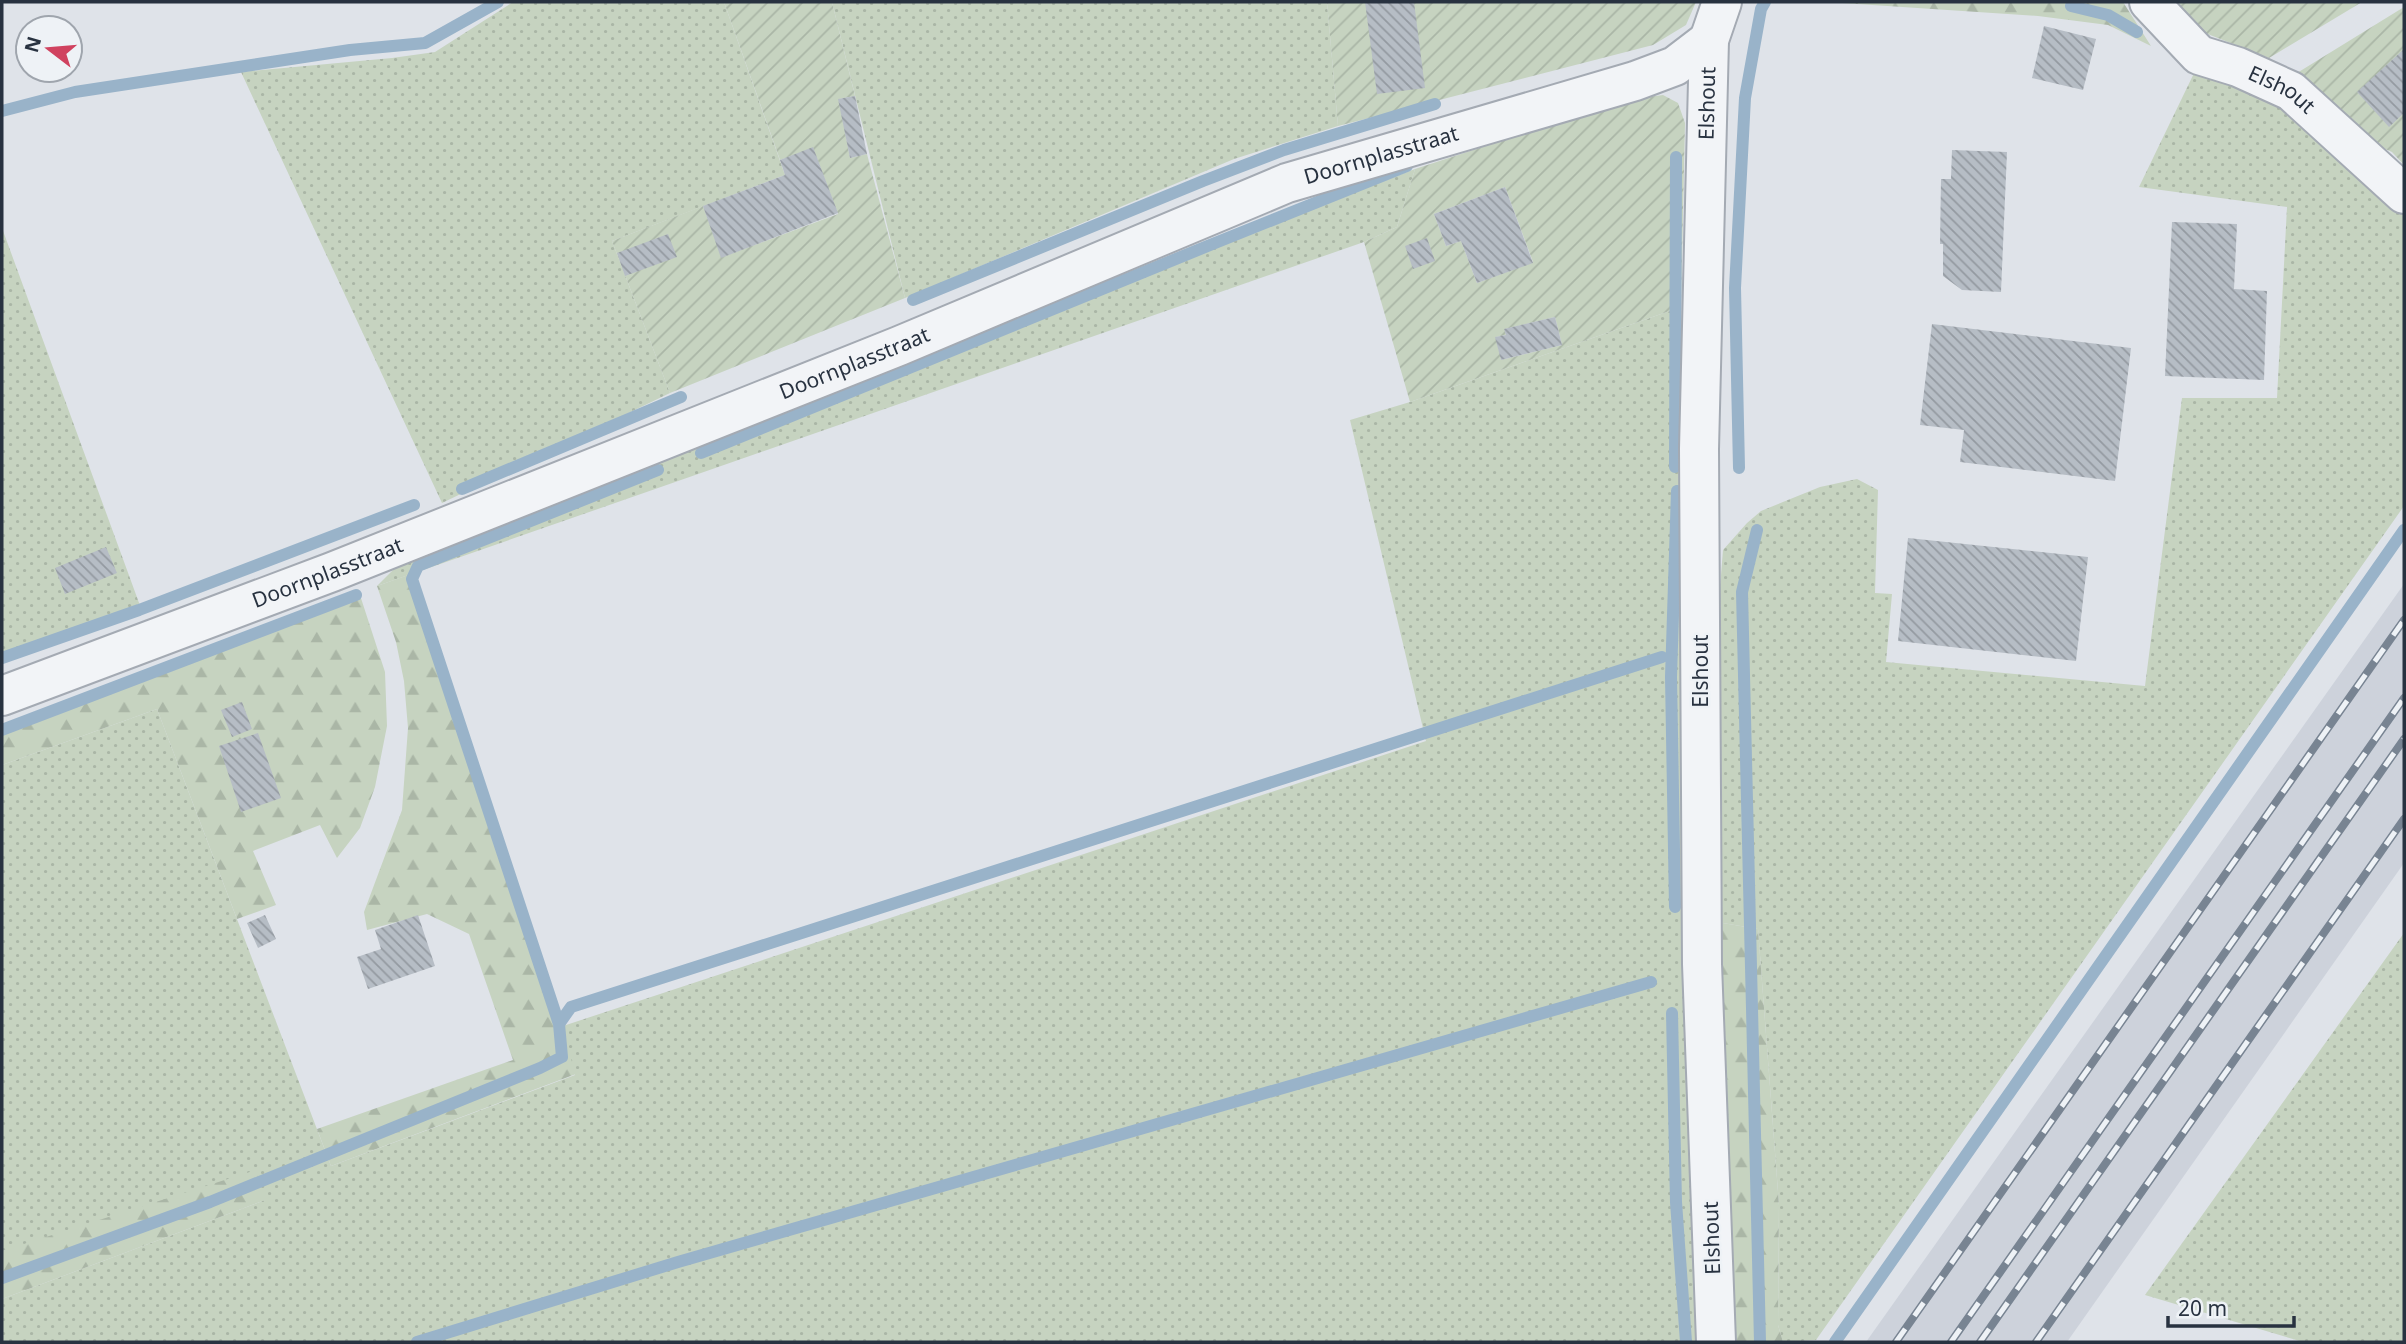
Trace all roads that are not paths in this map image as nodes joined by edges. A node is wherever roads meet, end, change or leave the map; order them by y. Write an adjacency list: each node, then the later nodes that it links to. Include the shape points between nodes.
1 (1723, 2): 3 (street, Elshout)
2 (2149, 2): 4 (street, Elshout, via 2199,55 2291,91)
3 (1709, 40): 5 (street, Doornplasstraat, via 1675,66 1636,80 1287,183 899,346 332,572); 6 (street, Elshout, via 1699,449 1702,964)
4 (2404, 194)
5 (2, 696)
6 (1716, 1342)

